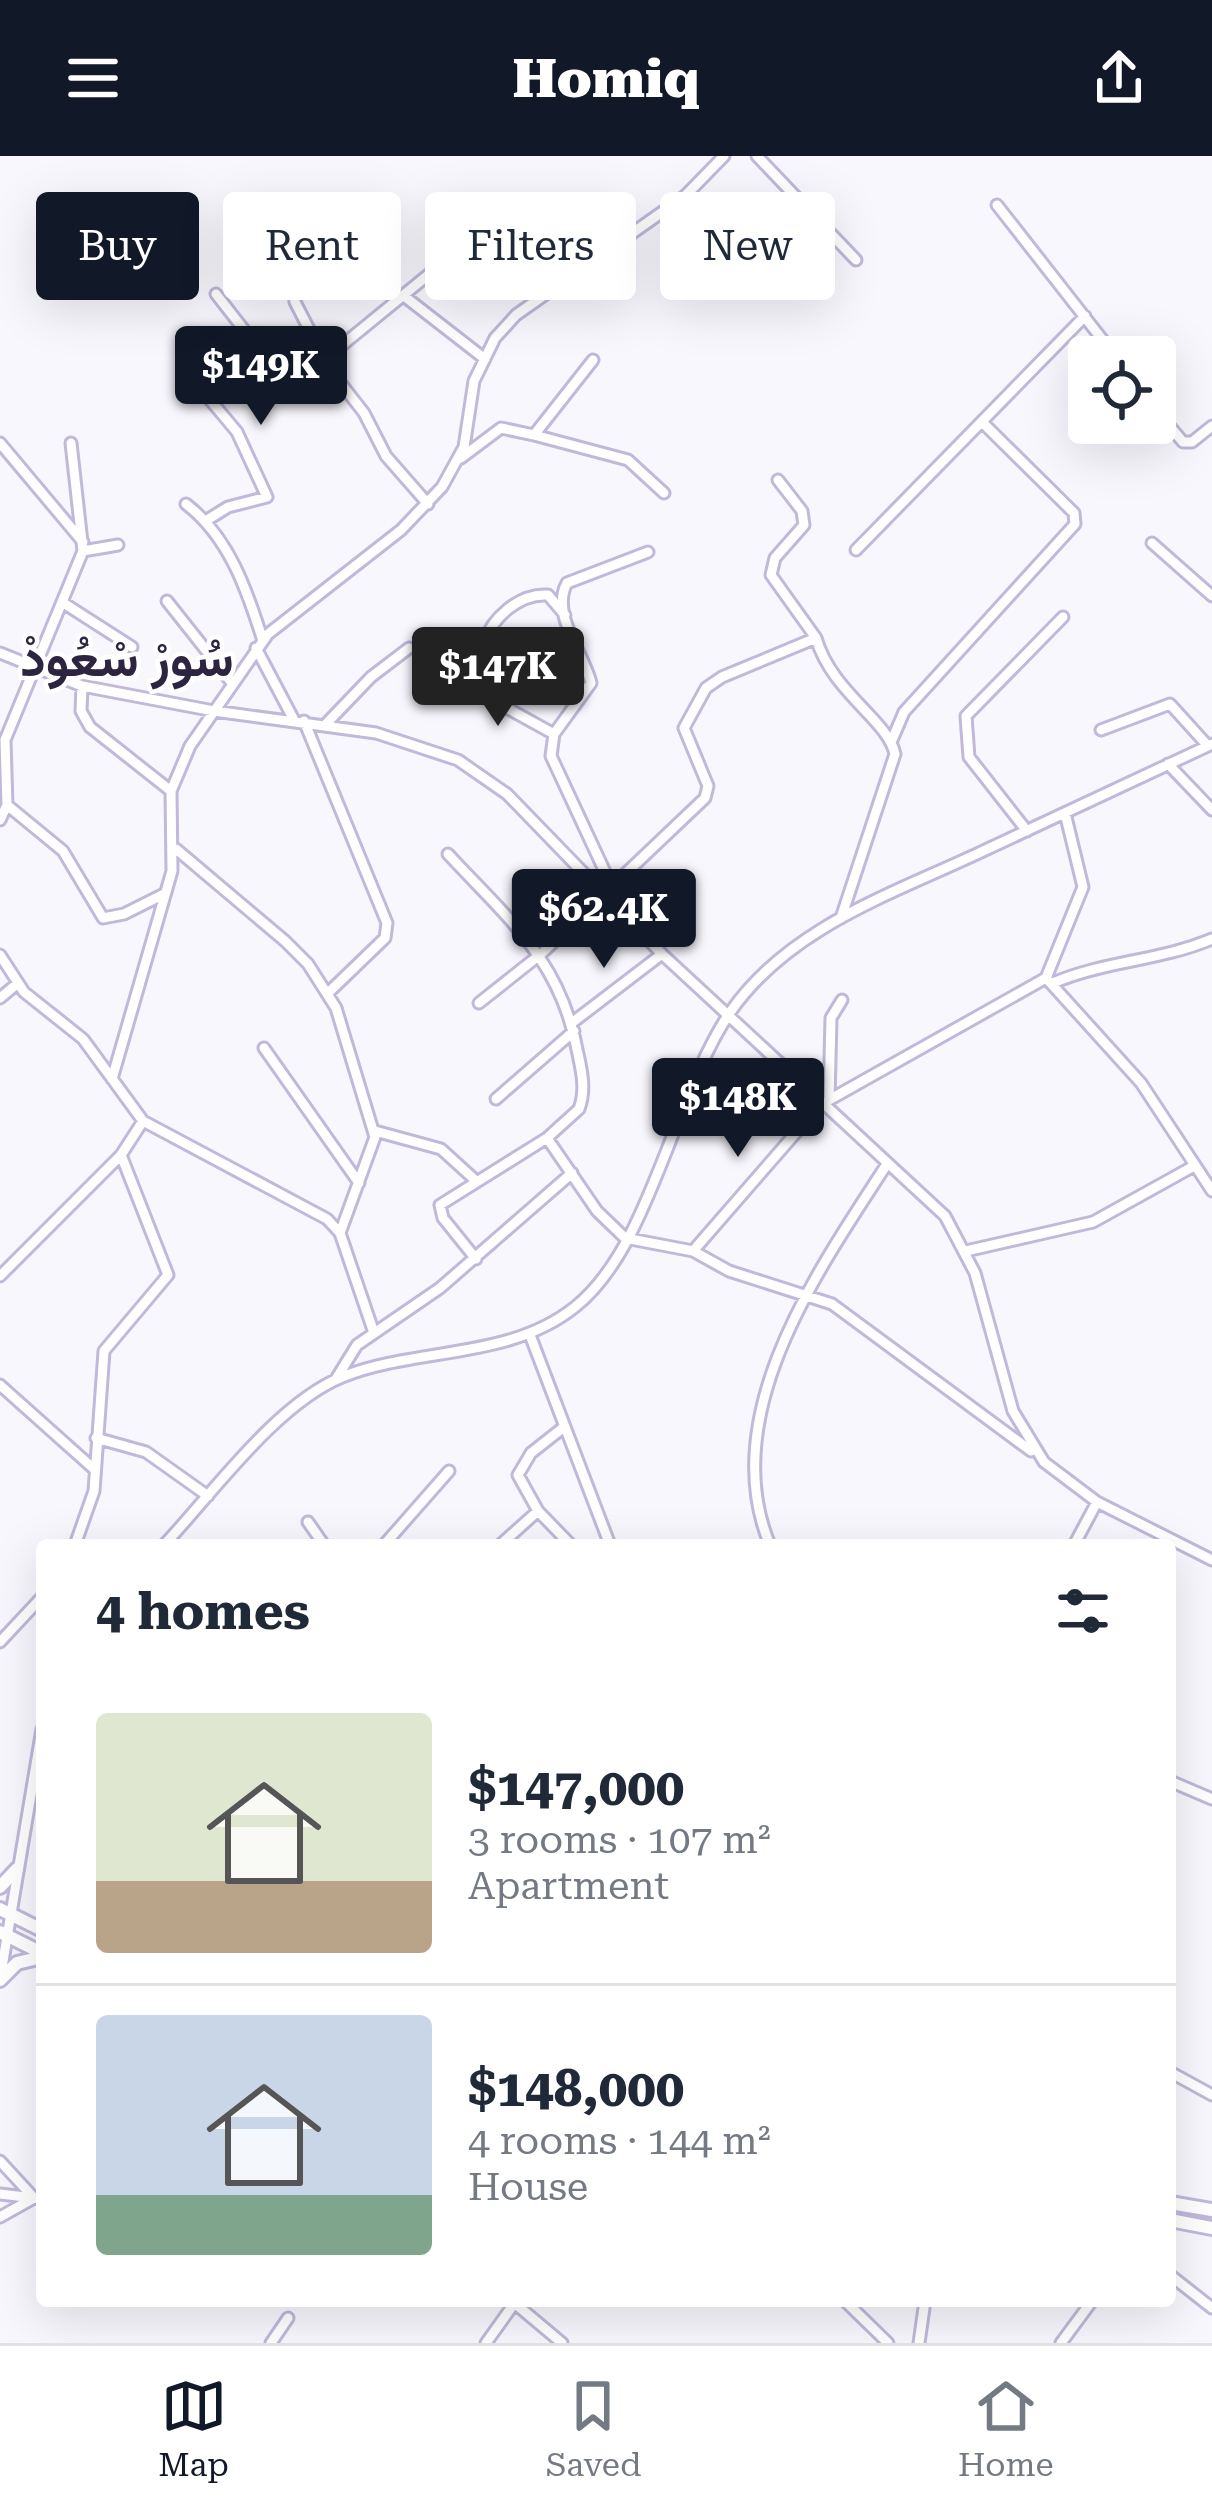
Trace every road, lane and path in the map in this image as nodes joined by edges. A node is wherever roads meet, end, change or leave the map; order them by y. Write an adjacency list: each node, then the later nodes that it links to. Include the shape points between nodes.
1 (724, 156): 12 (street, via 685,196 516,315)
2 (757, 156): 4 (street)
3 (997, 205): 9 (street)
4 (856, 260)
5 (425, 278): 7 (street)
6 (216, 295): 11 (street, via 266,358)
7 (404, 296): 12 (street); 13 (street)
8 (295, 300): 11 (street)
9 (1084, 316): 10 (street); 16 (street)
10 (1100, 336)
11 (315, 338): 13 (street)
12 (485, 359): 22 (street, via 470,392)
13 (324, 360): 26 (street)
14 (593, 360): 19 (street)
15 (201, 389): 27 (street, via 237,432 267,497)
16 (982, 422): 31 (street); 53 (street, via 1074,513 1075,524 904,712)
17 (1212, 426): 18 (street, via 1192,442)
18 (1176, 434)
19 (534, 435): 22 (street, via 501,428); 24 (street, via 628,460)
20 (71, 442): 30 (street)
21 (0, 443): 30 (street)
22 (458, 462): 26 (street)
23 (778, 480): 38 (street, via 804,525 775,558 771,575)
24 (664, 493)
25 (186, 504): 27 (street)
26 (428, 504): 40 (street)
27 (207, 520): 40 (street, via 246,588)
28 (1152, 543): 33 (street)
29 (118, 544): 30 (street)
30 (83, 546): 35 (street)
31 (856, 550)
32 (648, 552): 36 (street, via 567,583)
33 (1212, 596)
34 (166, 601): 45 (street)
35 (65, 604): 41 (street); 44 (street)
36 (565, 615): 39 (street, via 548,595 534,594 496,619); 52 (street, via 591,683)
37 (1063, 617): 61 (street, via 966,716 969,757)
38 (816, 638): 53 (street, via 834,681); 64 (street, via 706,688 684,728 709,792)
39 (483, 644)
40 (259, 645): 45 (street); 49 (street)
41 (132, 647)
42 (409, 648): 50 (street)
43 (0, 653): 44 (street)
44 (38, 669): 47 (street); 57 (street, via 2,751)
45 (232, 683): 48 (street)
46 (465, 685): 52 (street)
47 (82, 686): 48 (street); 56 (street, via 90,727)
48 (214, 711): 49 (street); 56 (street)
49 (299, 721): 50 (street); 73 (street, via 387,923 386,938)
50 (324, 725): 64 (street, via 458,760 507,794)
51 (1101, 730): 54 (street, via 1170,704)
52 (554, 734): 64 (street, via 553,767 594,839)
53 (892, 741): 66 (street, via 895,754)
54 (1210, 745): 55 (street)
55 (1168, 764): 58 (street); 59 (street)
56 (171, 790): 62 (street)
57 (7, 805): 60 (street); 65 (street, via 63,851 103,918)
58 (1212, 810)
59 (1065, 813): 61 (street); 71 (street, via 1083,887)
60 (0, 820)
61 (1027, 831): 66 (street)
62 (176, 850): 65 (street); 73 (street, via 285,941)
63 (448, 854): 68 (street)
64 (608, 891): 68 (street); 69 (street)
65 (164, 894): 80 (street)
66 (841, 918): 77 (street, via 773,962)
67 (1212, 939): 71 (street, via 1172,956)
68 (542, 953): 76 (street); 78 (street)
69 (662, 954): 77 (street); 78 (street)
70 (0, 955): 72 (street)
71 (1050, 981): 82 (street); 89 (street, via 1142,1083)
72 (17, 983): 74 (street); 80 (street, via 83,1039)
73 (328, 993): 84 (street)
74 (0, 998)
75 (842, 1000): 82 (street, via 831,1018)
76 (479, 1003)
77 (727, 1017): 82 (street); 95 (street)
78 (573, 1027): 81 (street); 85 (street, via 582,1100)
79 (264, 1048): 92 (street)
80 (112, 1079): 83 (street)
81 (496, 1099)
82 (824, 1102): 87 (street); 96 (street)
83 (143, 1121): 86 (street); 94 (street)
84 (375, 1131): 91 (street, via 441,1149); 92 (street)
85 (547, 1138): 90 (street); 91 (street)
86 (121, 1154): 99 (street); 106 (street, via 167,1275 104,1351)
87 (887, 1164): 97 (street, via 945,1216); 100 (street)
88 (1212, 1168): 89 (street)
89 (1198, 1171): 93 (street); 97 (street, via 1093,1222)
90 (572, 1173): 95 (street); 98 (street)
91 (474, 1179): 98 (street, via 448,1195 440,1212)
92 (359, 1183): 94 (street)
93 (1212, 1191)
94 (340, 1233): 101 (street)
95 (625, 1238): 96 (street); 102 (street, via 597,1287)
96 (693, 1251): 100 (street)
97 (966, 1251): 107 (street, via 1013,1412)
98 (476, 1259): 101 (street)
99 (0, 1276)
100 (806, 1293): 107 (street, via 852,1314); 121 (street, via 753,1438 755,1498)
101 (373, 1330): 103 (street)
102 (530, 1335): 103 (street); 105 (street)
103 (336, 1379): 110 (street, via 281,1421)
104 (0, 1385): 108 (street)
105 (563, 1426): 112 (street, via 520,1467); 120 (street)
106 (96, 1438): 108 (street); 110 (street, via 146,1452)
107 (1035, 1453): 111 (street)
108 (95, 1470): 114 (street)
109 (449, 1471): 117 (street)
110 (208, 1496): 115 (street)
111 (1097, 1502): 122 (street); 123 (street)
112 (538, 1511): 118 (street); 119 (street)
113 (308, 1522): 116 (street)
114 (77, 1539)
115 (169, 1539)
116 (320, 1539)
117 (389, 1539)
118 (507, 1539)
119 (565, 1539)
120 (608, 1539)
121 (768, 1539)
122 (1077, 1539)
123 (1170, 1539)
124 (1176, 1542): 125 (street)
125 (1212, 1560)
126 (36, 1603): 127 (street)
127 (0, 1642)
128 (36, 1763): 131 (street)
129 (1176, 1784): 130 (street)
130 (1212, 1799)
131 (17, 1869): 132 (main road); 133 (street)
132 (0, 1887)
133 (5, 1912): 134 (main road); 135 (street)
134 (36, 1927)
135 (3, 1934): 136 (main road); 138 (street)
136 (36, 1952)
137 (36, 1957): 138 (main road)
138 (0, 1980)
139 (1176, 2075): 140 (street)
140 (1212, 2095)
141 (0, 2161): 143 (street)
142 (0, 2194): 144 (street)
143 (36, 2197)
144 (36, 2199)
145 (36, 2200): 148 (street)
146 (1176, 2204): 147 (main road)
147 (1212, 2210)
148 (0, 2217)
149 (1176, 2222): 150 (main road)
150 (1212, 2228)
151 (1176, 2280): 157 (street)
152 (511, 2307): 160 (street)
153 (520, 2307): 161 (street)
154 (851, 2307): 162 (street)
155 (924, 2307): 163 (street)
156 (1088, 2307): 164 (street)
157 (1212, 2308)
158 (288, 2318): 159 (street)
159 (271, 2343)
160 (486, 2343)
161 (562, 2343)
162 (888, 2343)
163 (919, 2343)
164 (1061, 2343)

